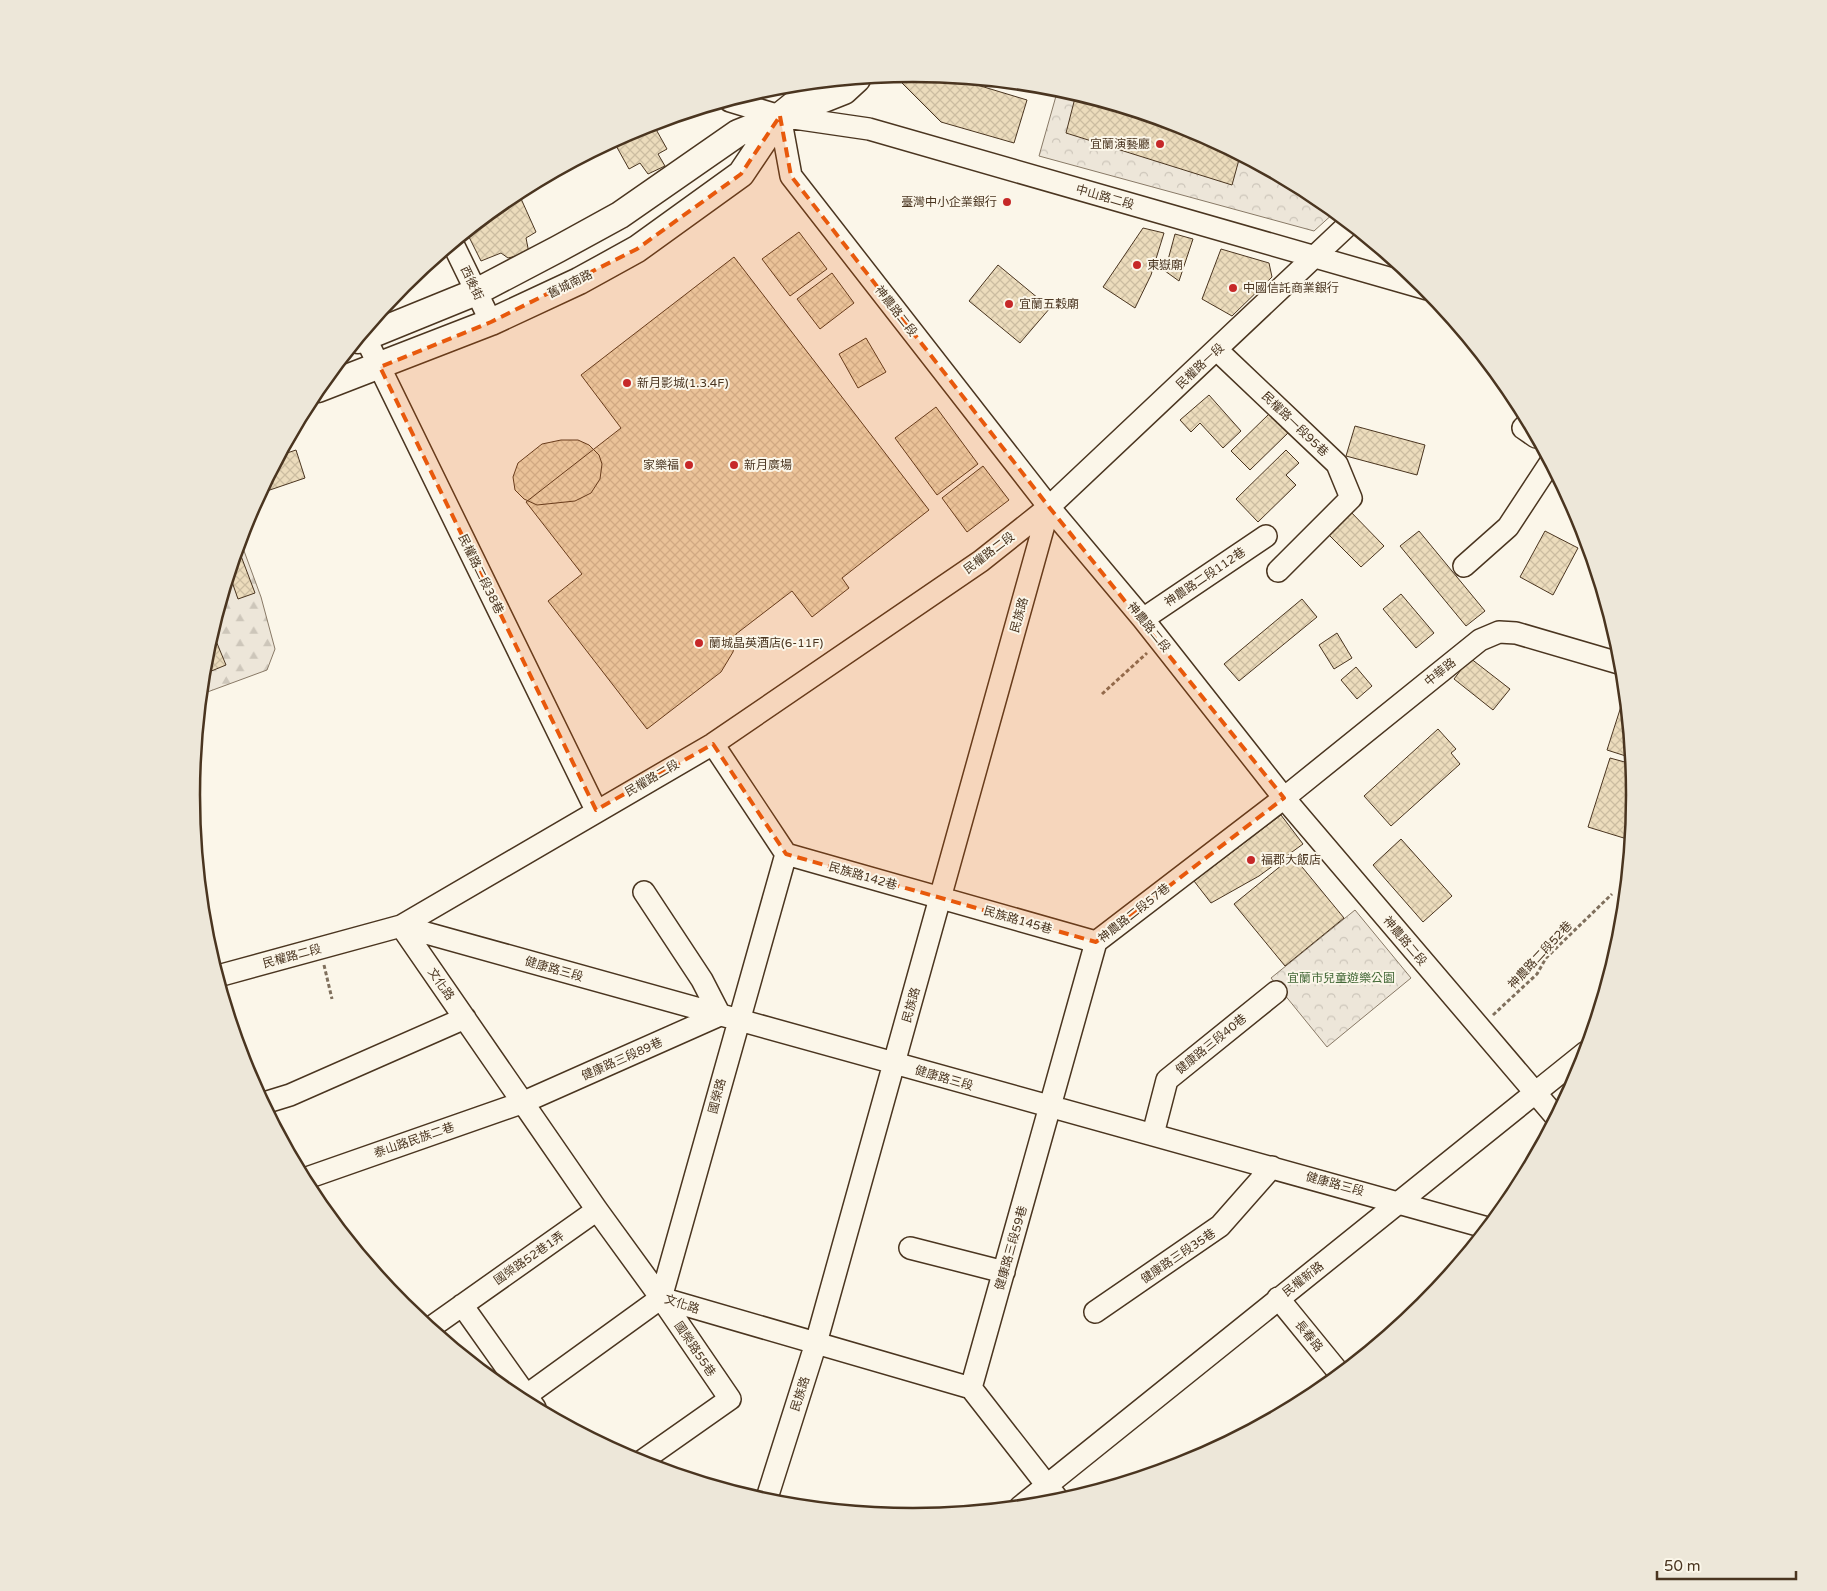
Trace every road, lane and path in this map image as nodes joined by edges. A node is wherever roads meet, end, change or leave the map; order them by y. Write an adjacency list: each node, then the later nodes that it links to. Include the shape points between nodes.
1 (850, 86): 4 (main road, 舊城南路, via 844,91)
2 (812, 90): 4 (main road, 舊城南路)
3 (741, 104): 4 (street, 中山路二段)
4 (780, 116): 7 (street, 中山路二段, via 869,129); 9 (main road, 舊城南路, via 738,133 620,215); 10 (main road, 舊城南路, via 741,174 637,249 579,281); 17 (street, 神農路二段, via 791,176)
5 (1345, 228): 7 (street, 民權路一段)
6 (455, 249): 9 (street, 西後街)
7 (1314, 257): 8 (street, 中山路二段); 13 (street, 民權路一段)
8 (1411, 284)
9 (476, 292): 10 (street, 西後街); 11 (main road, 舊城南路)
10 (491, 322): 14 (main road, 舊城南路)
11 (368, 337)
12 (364, 342): 14 (street, 民權路二段38巷)
13 (1217, 350): 17 (street, 民權路一段); 20 (street, 民權路一段95巷, via 1337,464 1351,498)
14 (380, 367): 15 (main road, 舊城南路); 27 (street, 民權路二段38巷)
15 (332, 384)
16 (1547, 468): 19 (street, via 1508,527)
17 (1049, 506): 21 (street, 神農路二段); 25 (street, 民權路二段, via 980,561); 31 (street, 民族路)
18 (1266, 536): 21 (street, 神農路二段112巷)
19 (1464, 566)
20 (1278, 571)
21 (1143, 619): 22 (street, 神農路二段)
22 (1160, 641): 24 (path); 26 (street, 神農路二段)
23 (1614, 662): 26 (street, 中華路, via 1516,633 1498,632 1480,640)
24 (1102, 694)
25 (713, 744): 27 (street, 民權路二段); 28 (street)
26 (1284, 798): 33 (street, 神農路二段57巷); 40 (street, 神農路二段)
27 (596, 810): 32 (street, 民權路二段)
28 (786, 854): 31 (street, 民族路142巷); 39 (street, 國榮路)
29 (644, 892): 39 (street)
30 (1612, 894): 40 (path, 神農路二段52巷, via 1546,958 1537,974)
31 (940, 898): 33 (street, 民族路145巷); 42 (street, 民族路)
32 (401, 926): 34 (street, 民權路二段); 38 (street, 文化路); 39 (street, 健康路三段)
33 (1096, 942): 46 (street, 神農路二段57巷)
34 (320, 948): 35 (street, 民權路二段); 37 (path)
35 (224, 974)
36 (1276, 992): 48 (street, 健康路三段40巷, via 1167,1080)
37 (332, 999)
38 (465, 1018): 44 (street); 45 (street, 文化路)
39 (729, 1018): 42 (street, 健康路三段); 45 (street, 健康路三段89巷); 56 (street, 國榮路)
40 (1479, 1027): 43 (street, 神農路二段)
41 (1575, 1062): 43 (street, 民權新路)
42 (894, 1064): 46 (street, 健康路三段); 61 (street, 民族路)
43 (1536, 1094): 47 (street, 神農路二段); 51 (street, 民權新路)
44 (270, 1101)
45 (524, 1102): 50 (street, 泰山路民族二巷); 52 (street, 文化路)
46 (1050, 1107): 48 (street, 健康路三段); 55 (street, 健康路三段59巷)
47 (1552, 1113)
48 (1153, 1134): 49 (street, 健康路三段)
49 (1272, 1167): 51 (street, 健康路三段); 59 (street, 健康路三段35巷, via 1220,1226)
50 (311, 1176)
51 (1400, 1202): 53 (street, 健康路三段); 57 (street, 民權新路)
52 (596, 1210): 56 (street, 文化路); 58 (street, 國榮路52巷1弄)
53 (1482, 1226)
54 (910, 1248): 55 (street)
55 (1004, 1272): 63 (street, 健康路三段59巷)
56 (661, 1298): 61 (street, 文化路); 65 (street); 66 (street, 國榮路55巷, via 730,1399)
57 (1278, 1298): 62 (street, 長春路); 68 (street, 民權新路)
58 (462, 1305): 60 (street, 國榮路52巷1弄); 64 (street)
59 (1095, 1312)
60 (435, 1324)
61 (816, 1343): 63 (street, 文化路); 67 (street, 民族路)
62 (1336, 1369)
63 (971, 1388): 68 (street)
64 (519, 1389)
65 (532, 1397)
66 (648, 1457)
67 (768, 1494)
68 (1053, 1494)

